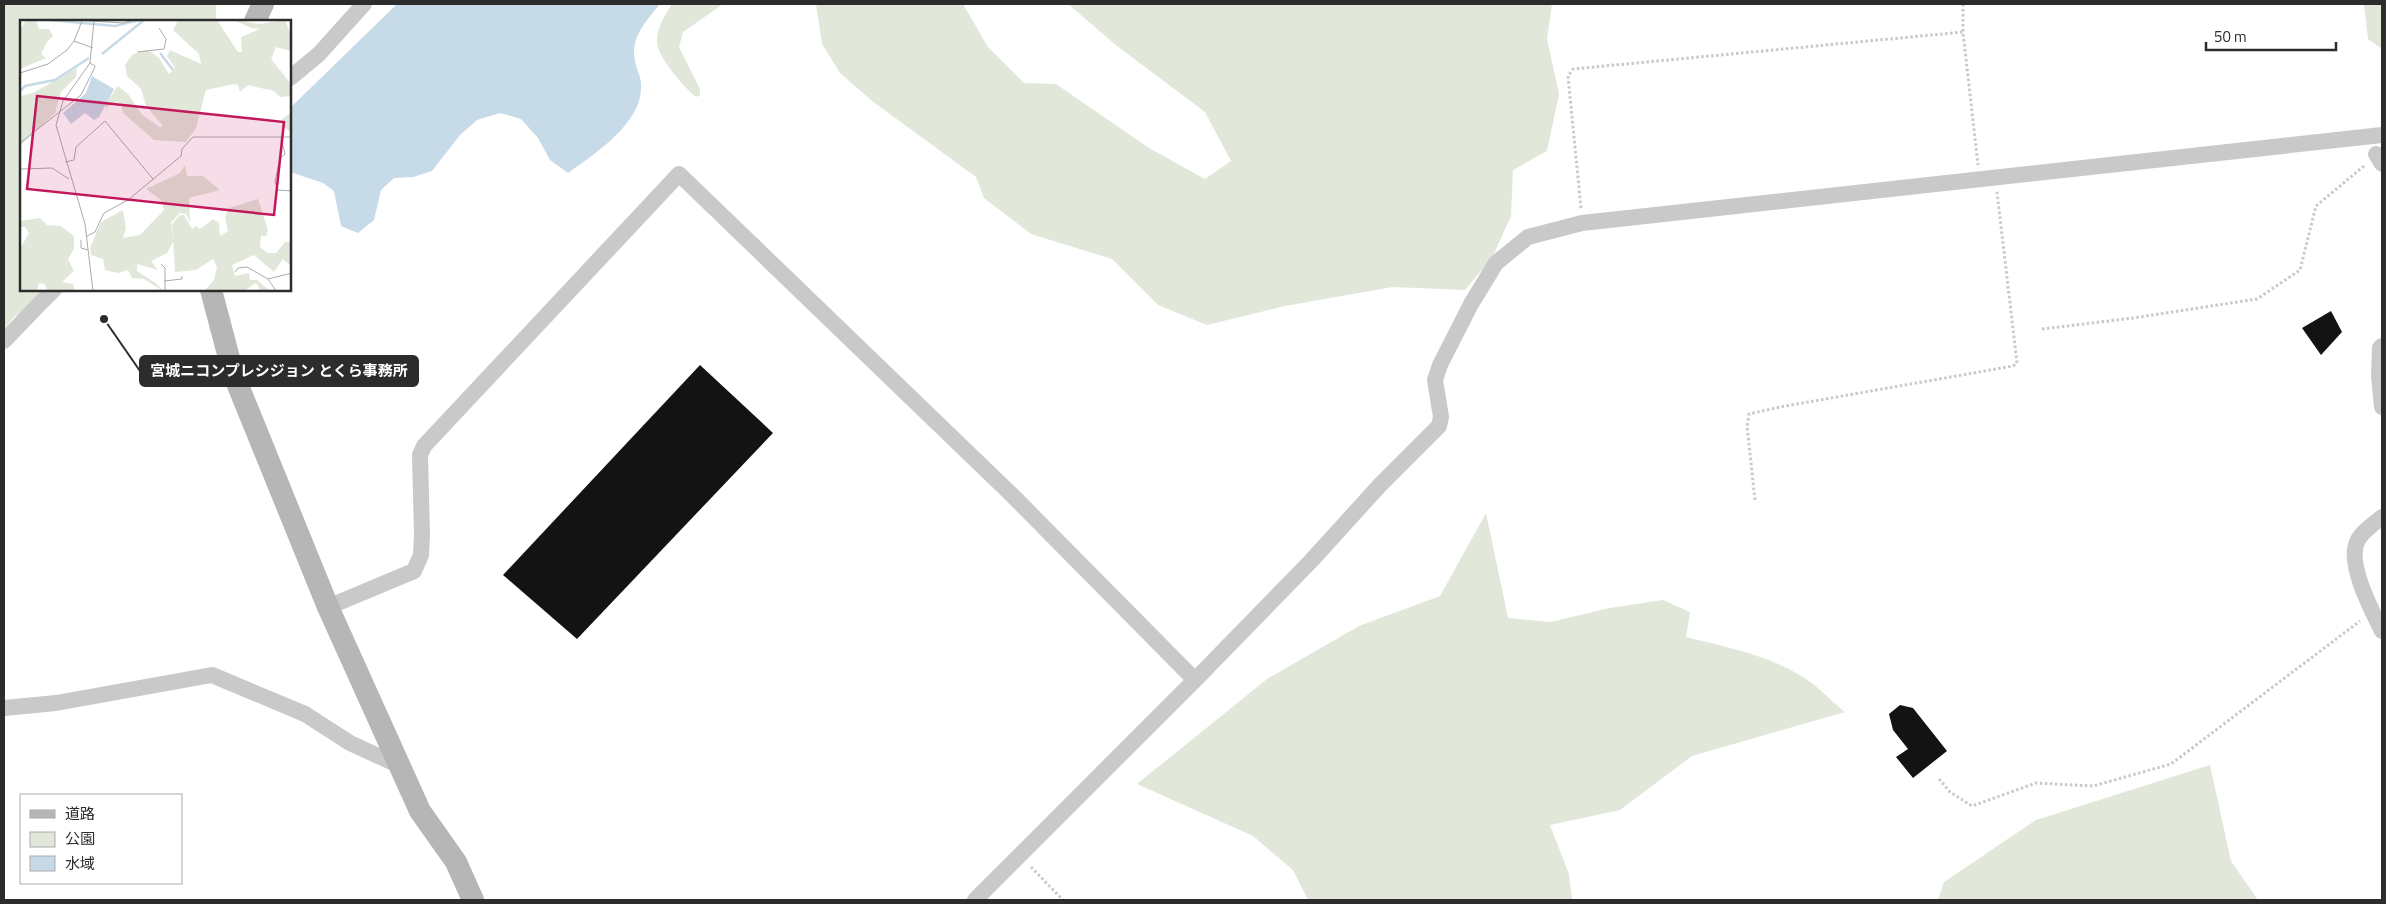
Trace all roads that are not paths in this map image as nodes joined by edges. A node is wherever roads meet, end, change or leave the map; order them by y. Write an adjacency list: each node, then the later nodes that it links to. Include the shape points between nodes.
1 (263, 4): 3 (street)
2 (364, 4): 4 (street, via 319,54)
3 (255, 20)
4 (291, 77)
5 (2382, 135): 14 (street, via 1582,223 1528,237 1496,264 1440,365 1435,380 1441,417 1439,426)
6 (52, 291): 8 (street)
7 (211, 291): 12 (street, via 233,373)
8 (4, 341)
9 (2382, 346): 10 (street, via 2379,376)
10 (2382, 407)
11 (2382, 518): 13 (street, via 2357,541 2354,555 2372,612)
12 (328, 607): 14 (street, via 414,571 421,555 420,455 424,446 679,174 1014,497); 16 (street)
13 (2382, 631)
14 (1195, 680): 18 (street)
15 (4, 708): 16 (street, via 56,703 212,675 305,714 350,743)
16 (398, 765): 17 (street, via 420,811 456,862)
17 (474, 900)
18 (975, 900)

